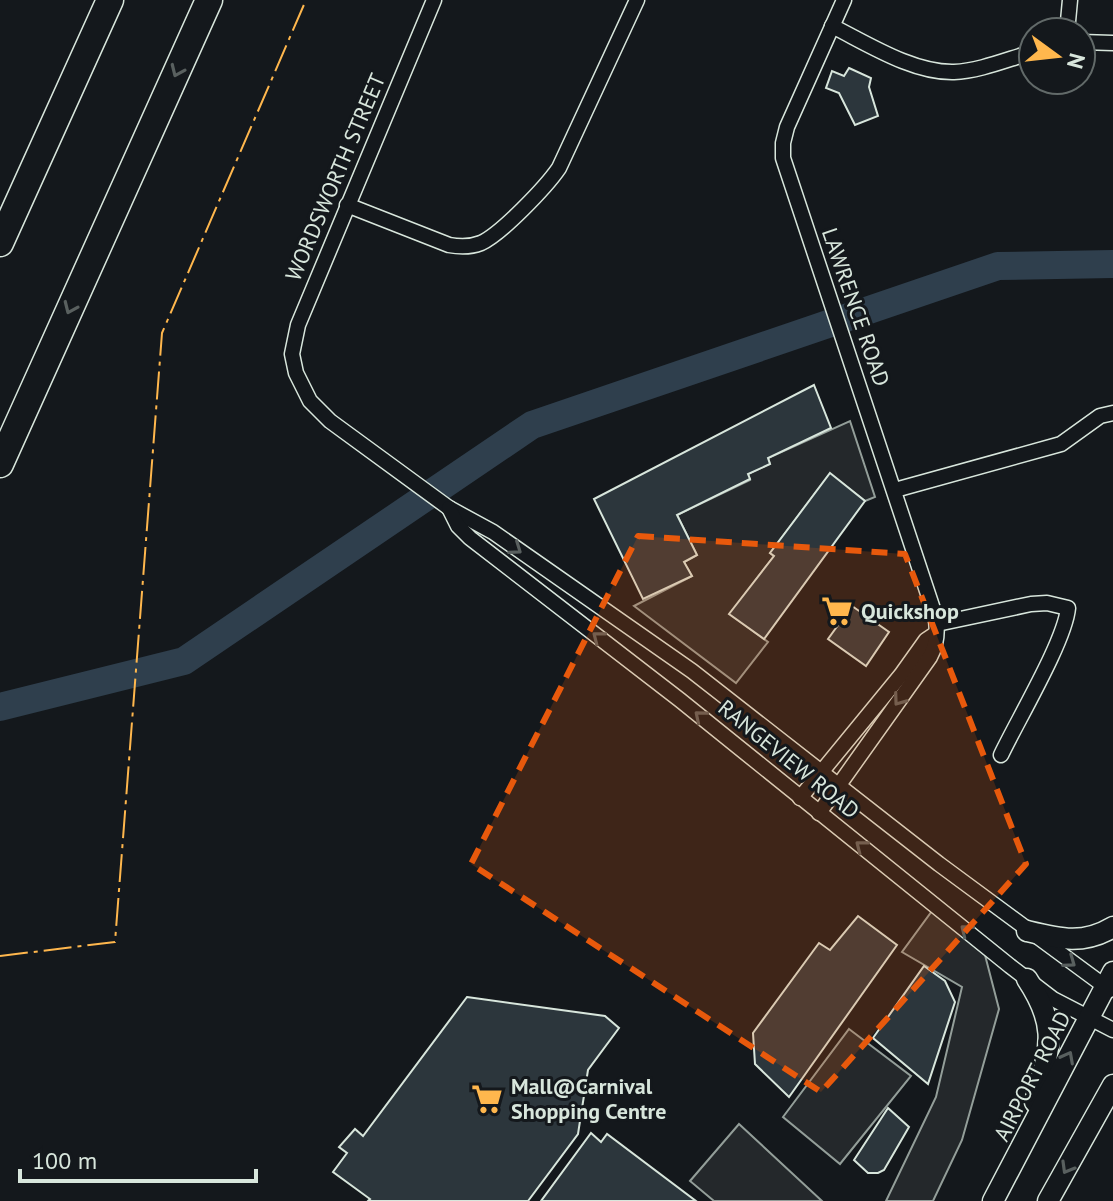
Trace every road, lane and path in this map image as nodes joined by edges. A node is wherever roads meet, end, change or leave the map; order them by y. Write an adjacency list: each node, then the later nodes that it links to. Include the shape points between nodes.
1 (102, 0): 10 (highway)
2 (110, 0): 11 (highway)
3 (209, 0): 14 (highway, one-way to 14)
4 (434, 0): 9 (street, WORDSWORTH STREET)
5 (637, 0): 9 (street, via 559,168 487,240 465,247 449,245)
6 (844, 0): 7 (street, LAWRENCE ROAD)
7 (832, 26): 8 (street, via 905,61 944,72); 15 (street, LAWRENCE ROAD, via 787,127 787,174)
8 (1017, 56)
9 (347, 205): 12 (street, WORDSWORTH STREET, via 293,341)
10 (0, 216)
11 (0, 243)
12 (296, 373): 16 (street, RANGEVIEW ROAD, via 319,411)
13 (1113, 413): 15 (street, via 1061,444)
14 (0, 464)
15 (895, 490): 17 (street, LAWRENCE ROAD)
16 (449, 508): 19 (street, RANGEVIEW ROAD, one-way to 19, via 493,532 692,671); 21 (street, RANGEVIEW ROAD, one-way to 16, via 470,538)
17 (936, 629): 18 (street, via 1031,604 1066,606 1057,641); 19 (street); 20 (street, one-way to 20, via 930,657)
18 (1001, 755)
19 (820, 771): 20 (street, RANGEVIEW ROAD); 21 (street)
20 (839, 786): 22 (street); 24 (street, RANGEVIEW ROAD)
21 (800, 798): 22 (street, RANGEVIEW ROAD)
22 (819, 813): 25 (street, RANGEVIEW ROAD, one-way to 22)
23 (1113, 927): 24 (main road, via 1073,941)
24 (1027, 931): 26 (street, RANGEVIEW ROAD, one-way to 26)
25 (1027, 979): 27 (street, RANGEVIEW ROAD); 32 (main road, via 1040,999 1050,1034)
26 (1110, 984): 27 (main road, AIRPORT ROAD)
27 (1089, 1019): 28 (street, RANGEVIEW ROAD); 32 (main road, AIRPORT ROAD, one-way to 27)
28 (1113, 1030)
29 (1113, 1085): 31 (main road)
30 (1113, 1106): 31 (main road)
31 (1094, 1121): 34 (main road, one-way to 34)
32 (1030, 1133): 33 (main road, AIRPORT ROAD)
33 (993, 1201)
34 (1048, 1201)

